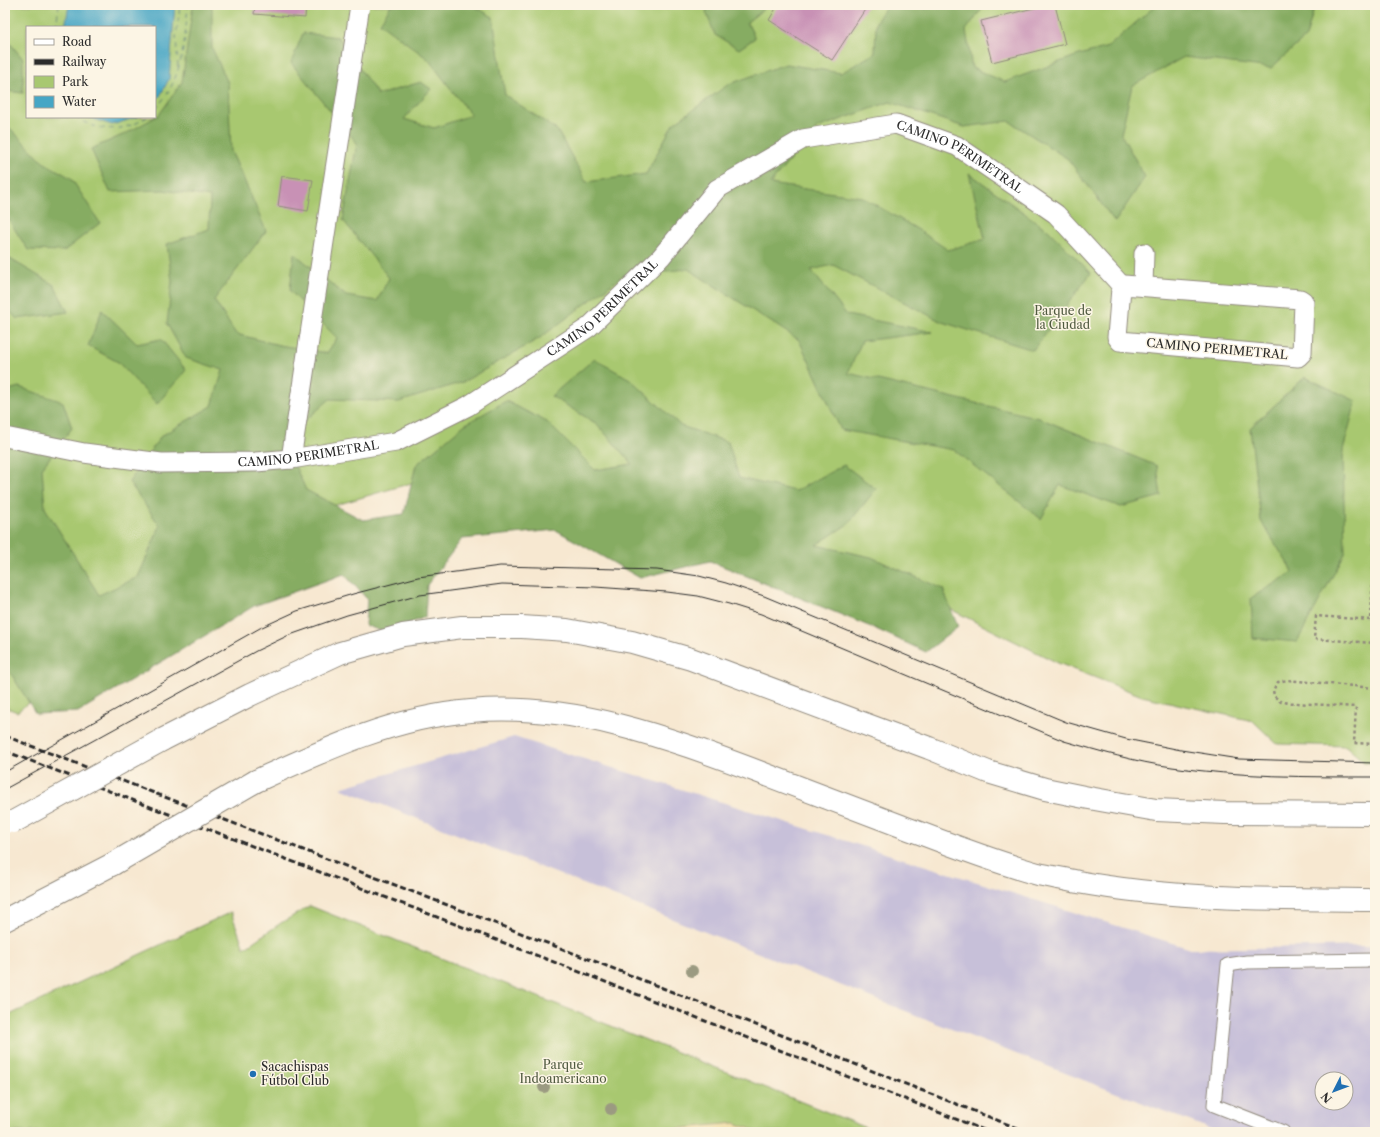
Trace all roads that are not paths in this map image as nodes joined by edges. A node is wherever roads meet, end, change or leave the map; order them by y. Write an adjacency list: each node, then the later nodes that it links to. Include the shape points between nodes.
1 (360, 5): 6 (street)
2 (1144, 253): 4 (street)
3 (1122, 286): 4 (street, CAMINO PERIMETRAL); 4 (street, CAMINO PERIMETRAL, via 1117,337 1120,341 1298,357 1302,353 1304,304 1300,299); 6 (street, CAMINO PERIMETRAL, via 1056,214 957,146 896,124 803,139 717,189 661,257 590,327 468,406 396,442)
4 (1143, 286)
5 (5, 437): 6 (street, CAMINO PERIMETRAL, via 84,453 161,463)
6 (291, 459)
7 (1375, 814): 8 (main road, bridge, via 1225,814 1156,810 1074,795 988,772 691,659 632,642 567,630 462,627 403,635 340,653 162,740)
8 (9, 824)
9 (1375, 900): 10 (main road, bridge, via 1175,895 1107,887 1041,874 975,854 700,750 642,731 576,715 525,709 470,710 410,720 312,755 256,781 113,864)
10 (5, 920)
11 (1375, 960): 12 (lane, via 1247,962 1228,965 1214,1105)
12 (1283, 1132)

